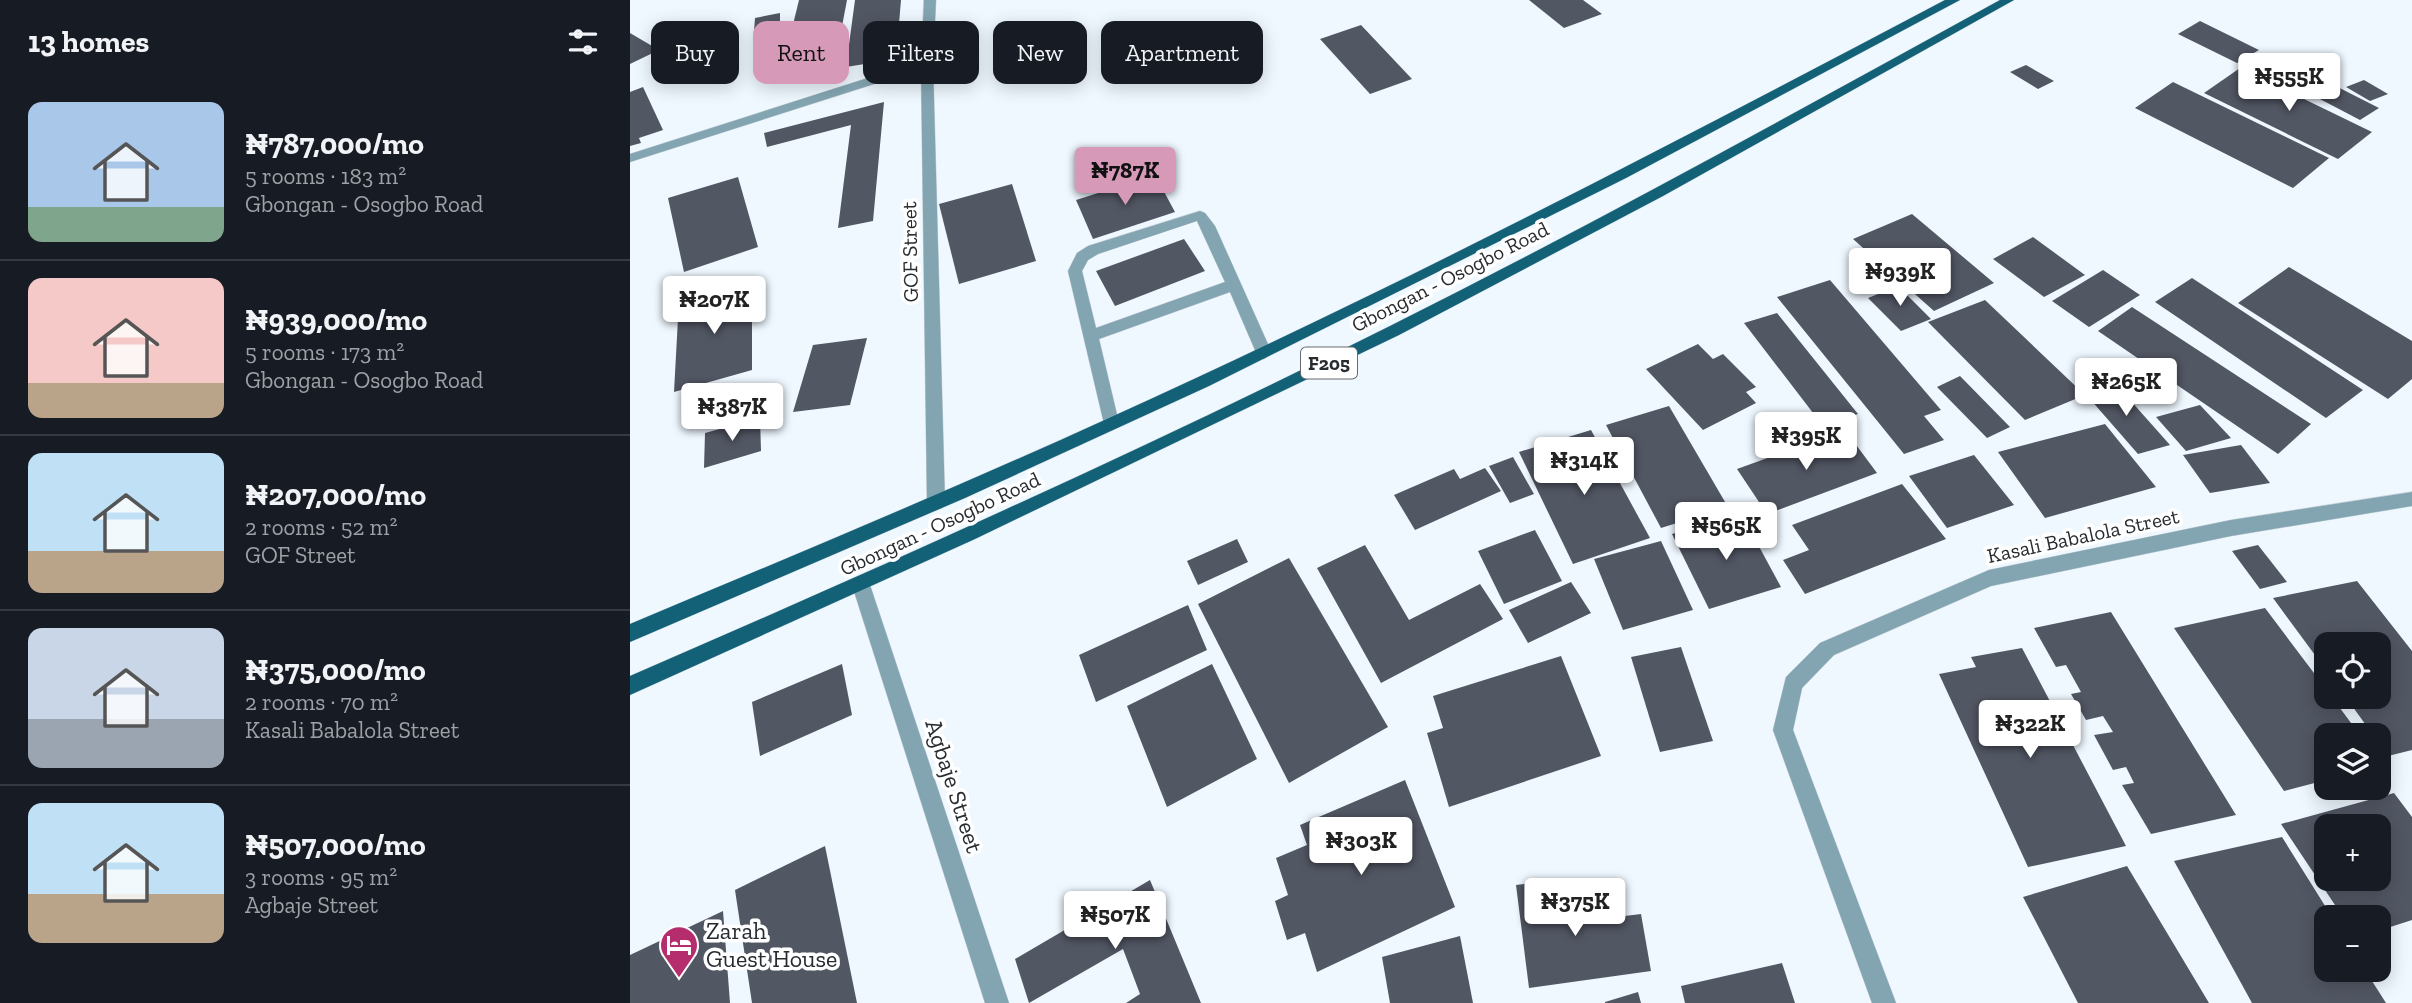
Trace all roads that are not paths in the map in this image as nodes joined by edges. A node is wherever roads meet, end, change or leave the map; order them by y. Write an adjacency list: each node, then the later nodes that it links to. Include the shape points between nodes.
1 (930, 0): 5 (street, GOF Street)
2 (1954, 0): 4 (main road, Gbongan - Osogbo Road / F205)
3 (2008, 0): 6 (main road, Gbongan - Osogbo Road / F205)
4 (1924, 16): 6 (main road); 12 (main road, Gbongan - Osogbo Road / F205)
5 (929, 21)
6 (1952, 31): 16 (main road, Gbongan - Osogbo Road / F205, via 1646,200 1319,368)
7 (863, 83): 9 (street)
8 (927, 84): 15 (street, GOF Street)
9 (630, 158)
10 (1234, 285): 11 (street); 11 (street, via 1200,216 1106,246 1082,257 1075,271); 12 (street)
11 (1090, 336): 13 (street)
12 (1264, 353): 13 (main road, Gbongan - Osogbo Road / F205)
13 (1111, 423): 15 (main road, Gbongan - Osogbo Road / F205)
14 (2412, 499): 20 (street, Kasali Babalola Street, via 2231,528 1989,578 1827,649 1793,683 1783,730)
15 (936, 503): 17 (main road, Gbongan - Osogbo Road / F205)
16 (861, 585): 18 (main road, Gbongan - Osogbo Road / F205); 19 (street, Agbaje Street)
17 (630, 634)
18 (630, 687)
19 (997, 1003)
20 (1884, 1003)

